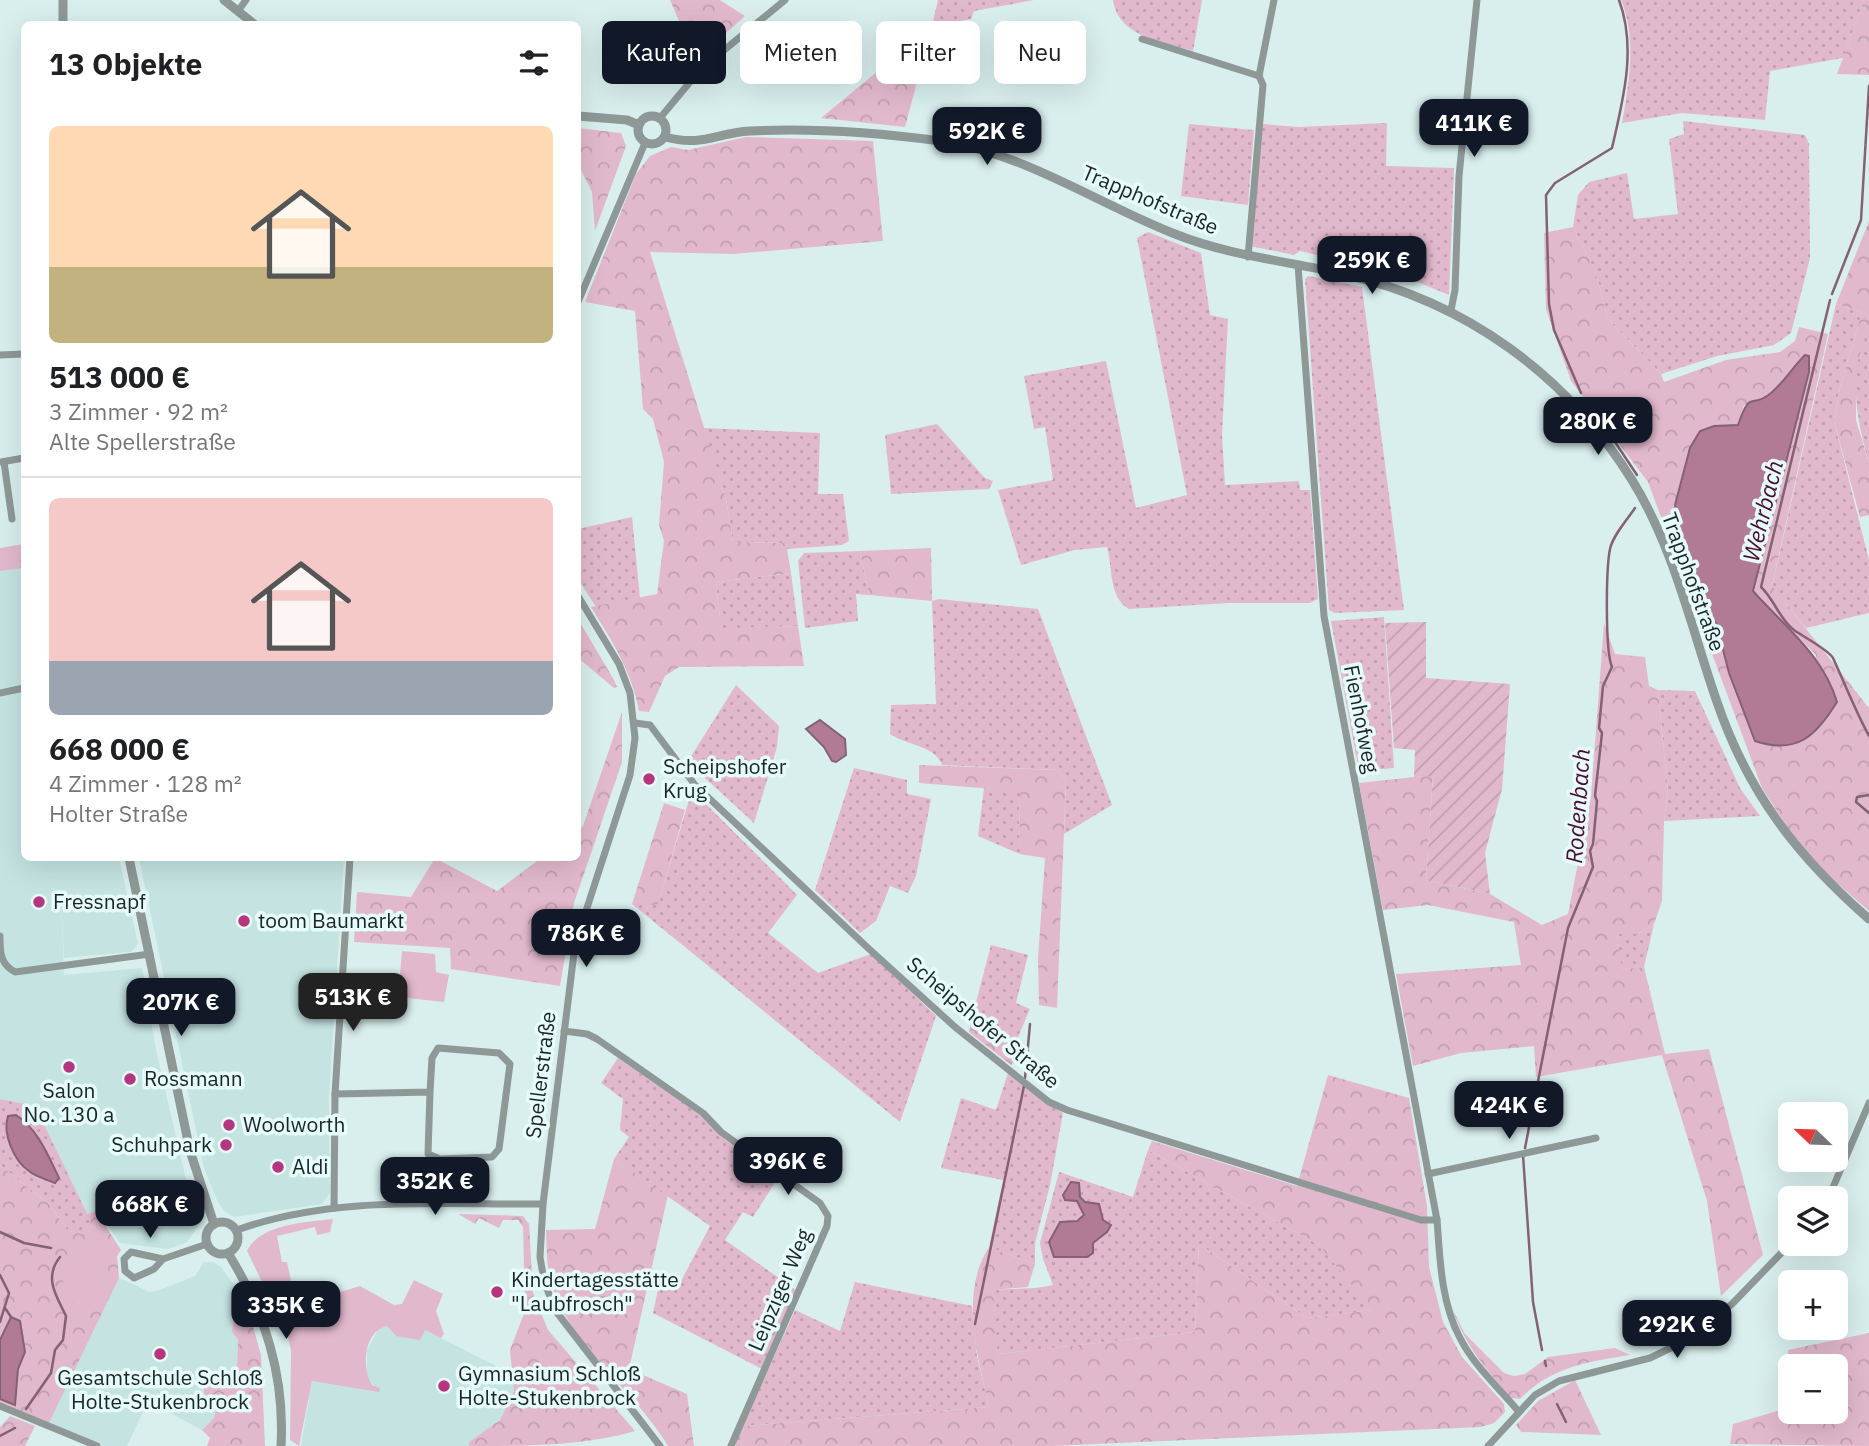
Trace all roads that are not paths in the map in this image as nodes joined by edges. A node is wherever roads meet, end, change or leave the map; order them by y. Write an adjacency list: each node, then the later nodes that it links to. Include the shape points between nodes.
1 (63, 0): 8 (street)
2 (224, 0): 7 (street)
3 (246, 0): 7 (street)
4 (785, 0): 13 (street, via 700,70)
5 (1274, 0): 11 (street)
6 (1477, 0): 20 (street)
7 (237, 11): 9 (street)
8 (63, 21)
9 (250, 21)
10 (1142, 39): 11 (street)
11 (1259, 76): 17 (street, via 1263,85)
12 (581, 116): 14 (street)
13 (660, 118): 14 (street, via 645,118); 15 (street)
14 (639, 125): 16 (street)
15 (665, 137): 16 (street, via 653,145); 17 (street, Trapphofstraße, via 687,143 746,132 788,131 941,141 985,150 1173,233)
16 (645, 143): 19 (street)
17 (1248, 257): 18 (street, Trapphofstraße)
18 (1298, 265): 20 (street, Trapphofstraße, via 1375,281); 40 (street, Fienhofweg, via 1324,616)
19 (581, 295)
20 (1451, 310): 32 (street, Trapphofstraße, via 1535,366 1599,431 1633,481 1670,557 1718,706 1758,793 1791,842)
21 (21, 354): 22 (street)
22 (0, 355)
23 (21, 459): 24 (street)
24 (2, 462): 25 (street)
25 (12, 519)
26 (581, 601): 29 (street, Spellerstraße, via 619,664)
27 (21, 689): 28 (street)
28 (0, 693)
29 (635, 723): 35 (street, Spellerstraße, via 629,775 575,945); 44 (street, Scheipshofer Straße, via 650,725 695,785 865,945 956,1027 1049,1101 1421,1220)
30 (130, 861): 34 (street)
31 (350, 861): 37 (street)
32 (1869, 919)
33 (0, 936): 34 (street, via 1,958 15,972)
34 (150, 954): 45 (street, via 190,1151)
35 (564, 1031): 42 (street, Spellerstraße); 56 (street, Leipziger Weg, via 597,1039 703,1113 721,1132 826,1211 827,1226)
36 (430, 1092): 36 (street, via 428,1154 492,1157 499,1149 510,1064 506,1057 438,1048 432,1058); 37 (street)
37 (335, 1094): 43 (street)
38 (1869, 1103): 41 (street)
39 (1596, 1138): 40 (street)
40 (1428, 1174): 44 (street, Fienhofweg)
41 (1834, 1186)
42 (543, 1204): 43 (street); 55 (street, Spellerstraße, via 540,1257 555,1310)
43 (334, 1208): 46 (street, via 276,1217)
44 (1437, 1220): 52 (street, Fienhofweg, via 1441,1281 1458,1335)
45 (214, 1224): 46 (street, via 227,1222); 47 (street, via 206,1233)
46 (237, 1230): 48 (street, via 238,1241)
47 (206, 1244): 48 (street, via 216,1253); 50 (street)
48 (228, 1253): 54 (street, via 250,1290 272,1348 280,1389)
49 (1778, 1256): 52 (street, via 1732,1304 1681,1343 1650,1358 1559,1381 1535,1395)
50 (163, 1259): 50 (street, via 131,1252 124,1259 125,1271 141,1277)
51 (0, 1406): 53 (street)
52 (1519, 1412): 57 (street)
53 (97, 1446)
54 (281, 1446)
55 (660, 1446)
56 (731, 1446)
57 (1488, 1446)

